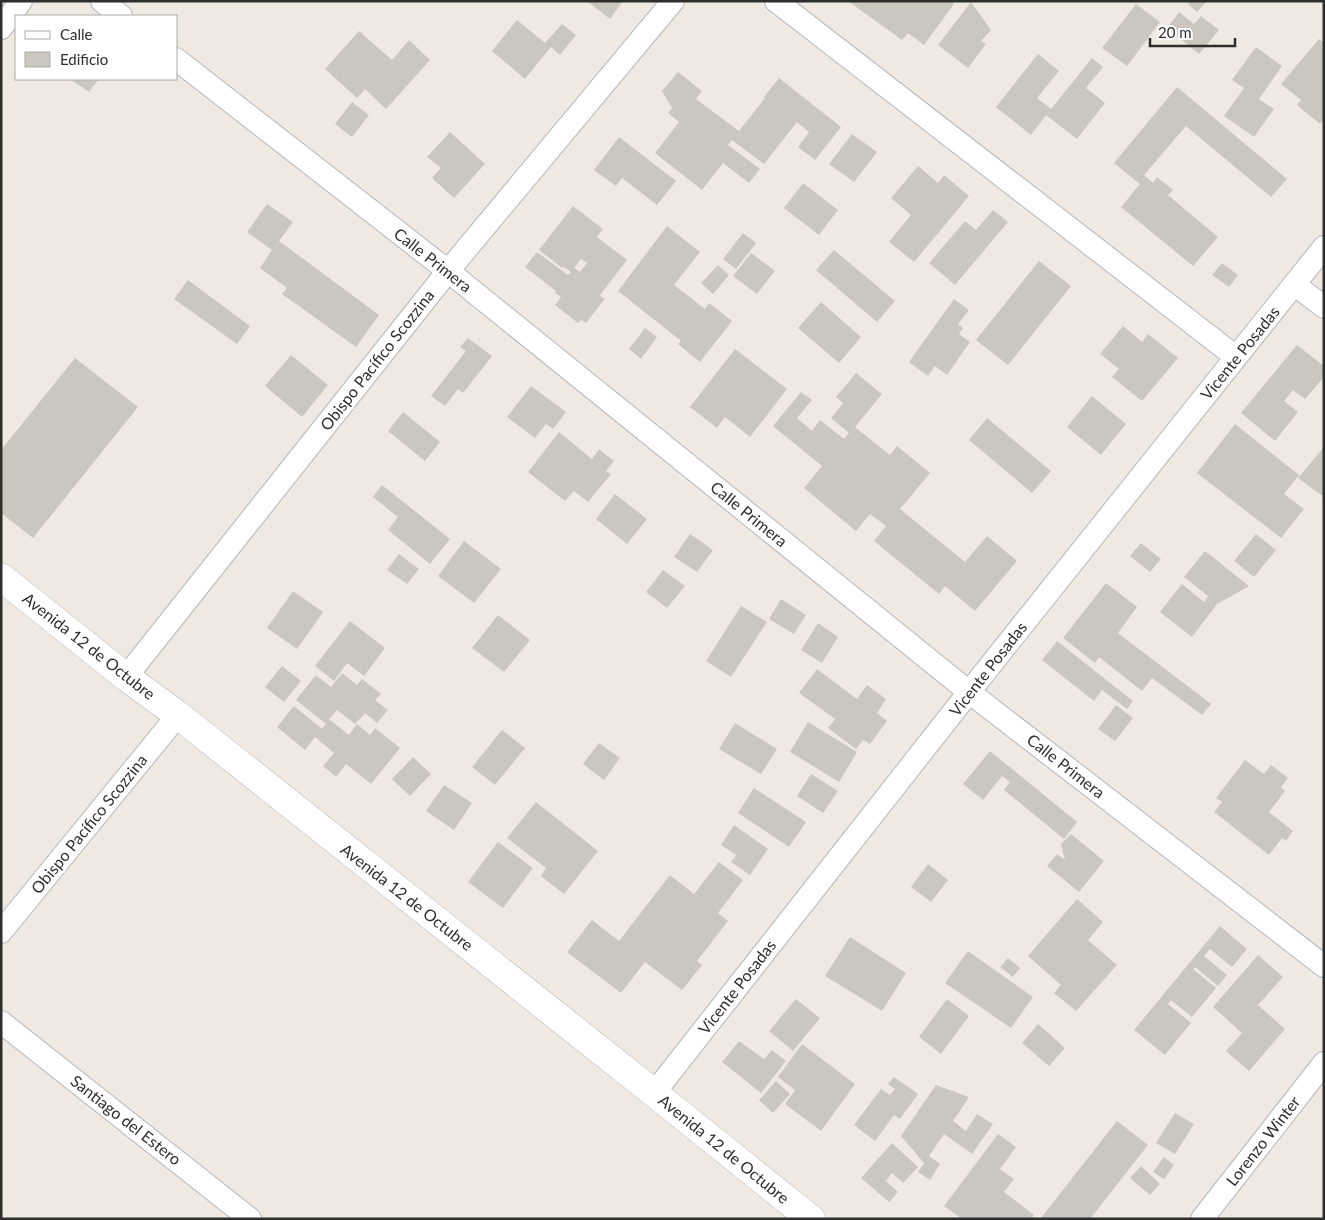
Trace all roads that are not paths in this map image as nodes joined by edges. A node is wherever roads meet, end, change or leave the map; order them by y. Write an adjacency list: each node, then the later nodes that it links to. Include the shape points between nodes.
1 (21, 1): 6 (street)
2 (102, 1): 5 (street)
3 (673, 1): 9 (street, Obispo Pacífico Scozzina)
4 (776, 1): 12 (street)
5 (120, 15)
6 (1, 28)
7 (178, 61): 9 (street, Calle Primera)
8 (1324, 247): 10 (street, Vicente Posadas)
9 (448, 271): 14 (street, Obispo Pacífico Scozzina); 15 (street, Calle Primera)
10 (1295, 284): 11 (street); 12 (street, Vicente Posadas)
11 (1324, 307)
12 (1236, 358): 15 (street, Vicente Posadas)
13 (1, 577): 14 (main road, Avenida 12 de Octubre)
14 (126, 676): 16 (main road, Avenida 12 de Octubre)
15 (969, 692): 18 (street, Calle Primera); 21 (street, Vicente Posadas)
16 (178, 715): 17 (street, Obispo Pacífico Scozzina); 21 (main road, Avenida 12 de Octubre)
17 (1, 932)
18 (1324, 966)
19 (1, 1022): 22 (street, Santiago del Estero)
20 (1324, 1063): 24 (street, Lorenzo Winter)
21 (654, 1093): 23 (main road, Avenida 12 de Octubre)
22 (250, 1219)
23 (811, 1219)
24 (1202, 1219)

